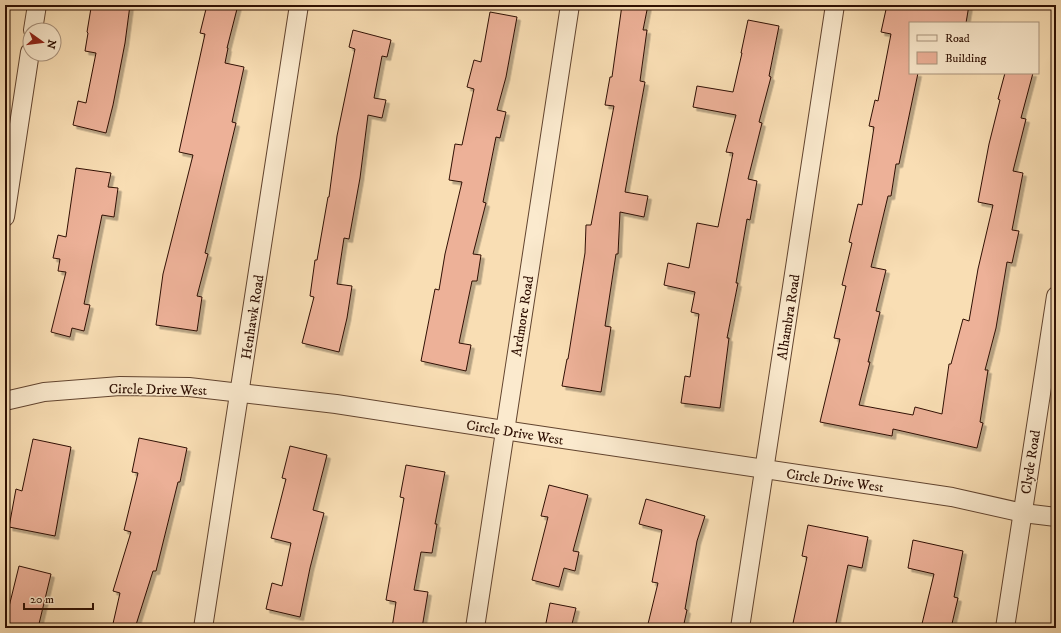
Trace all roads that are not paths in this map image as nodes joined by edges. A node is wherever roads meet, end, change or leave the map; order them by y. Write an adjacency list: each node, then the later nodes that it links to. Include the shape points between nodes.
1 (37, 5): 5 (street)
2 (299, 5): 10 (street, Henhawk Road)
3 (570, 5): 12 (street, Ardmore Road)
4 (834, 5): 13 (street, Alhambra Road)
5 (34, 22)
6 (28, 62): 7 (street)
7 (5, 217)
8 (1056, 296): 9 (street, Clyde Road)
9 (1052, 355): 14 (street, Clyde Road)
10 (240, 394): 11 (street, Circle Drive West, via 189,387 120,386 44,392); 12 (street, Circle Drive West, via 336,404); 16 (street, Henhawk Road)
11 (5, 401)
12 (505, 431): 13 (street, Circle Drive West); 17 (street, Ardmore Road)
13 (764, 470): 14 (street, Circle Drive West, via 952,498); 18 (street, Alhambra Road)
14 (1023, 513): 15 (street, Circle Drive West); 19 (street, Clyde Road)
15 (1056, 517)
16 (203, 628)
17 (475, 628)
18 (740, 628)
19 (1005, 628)

